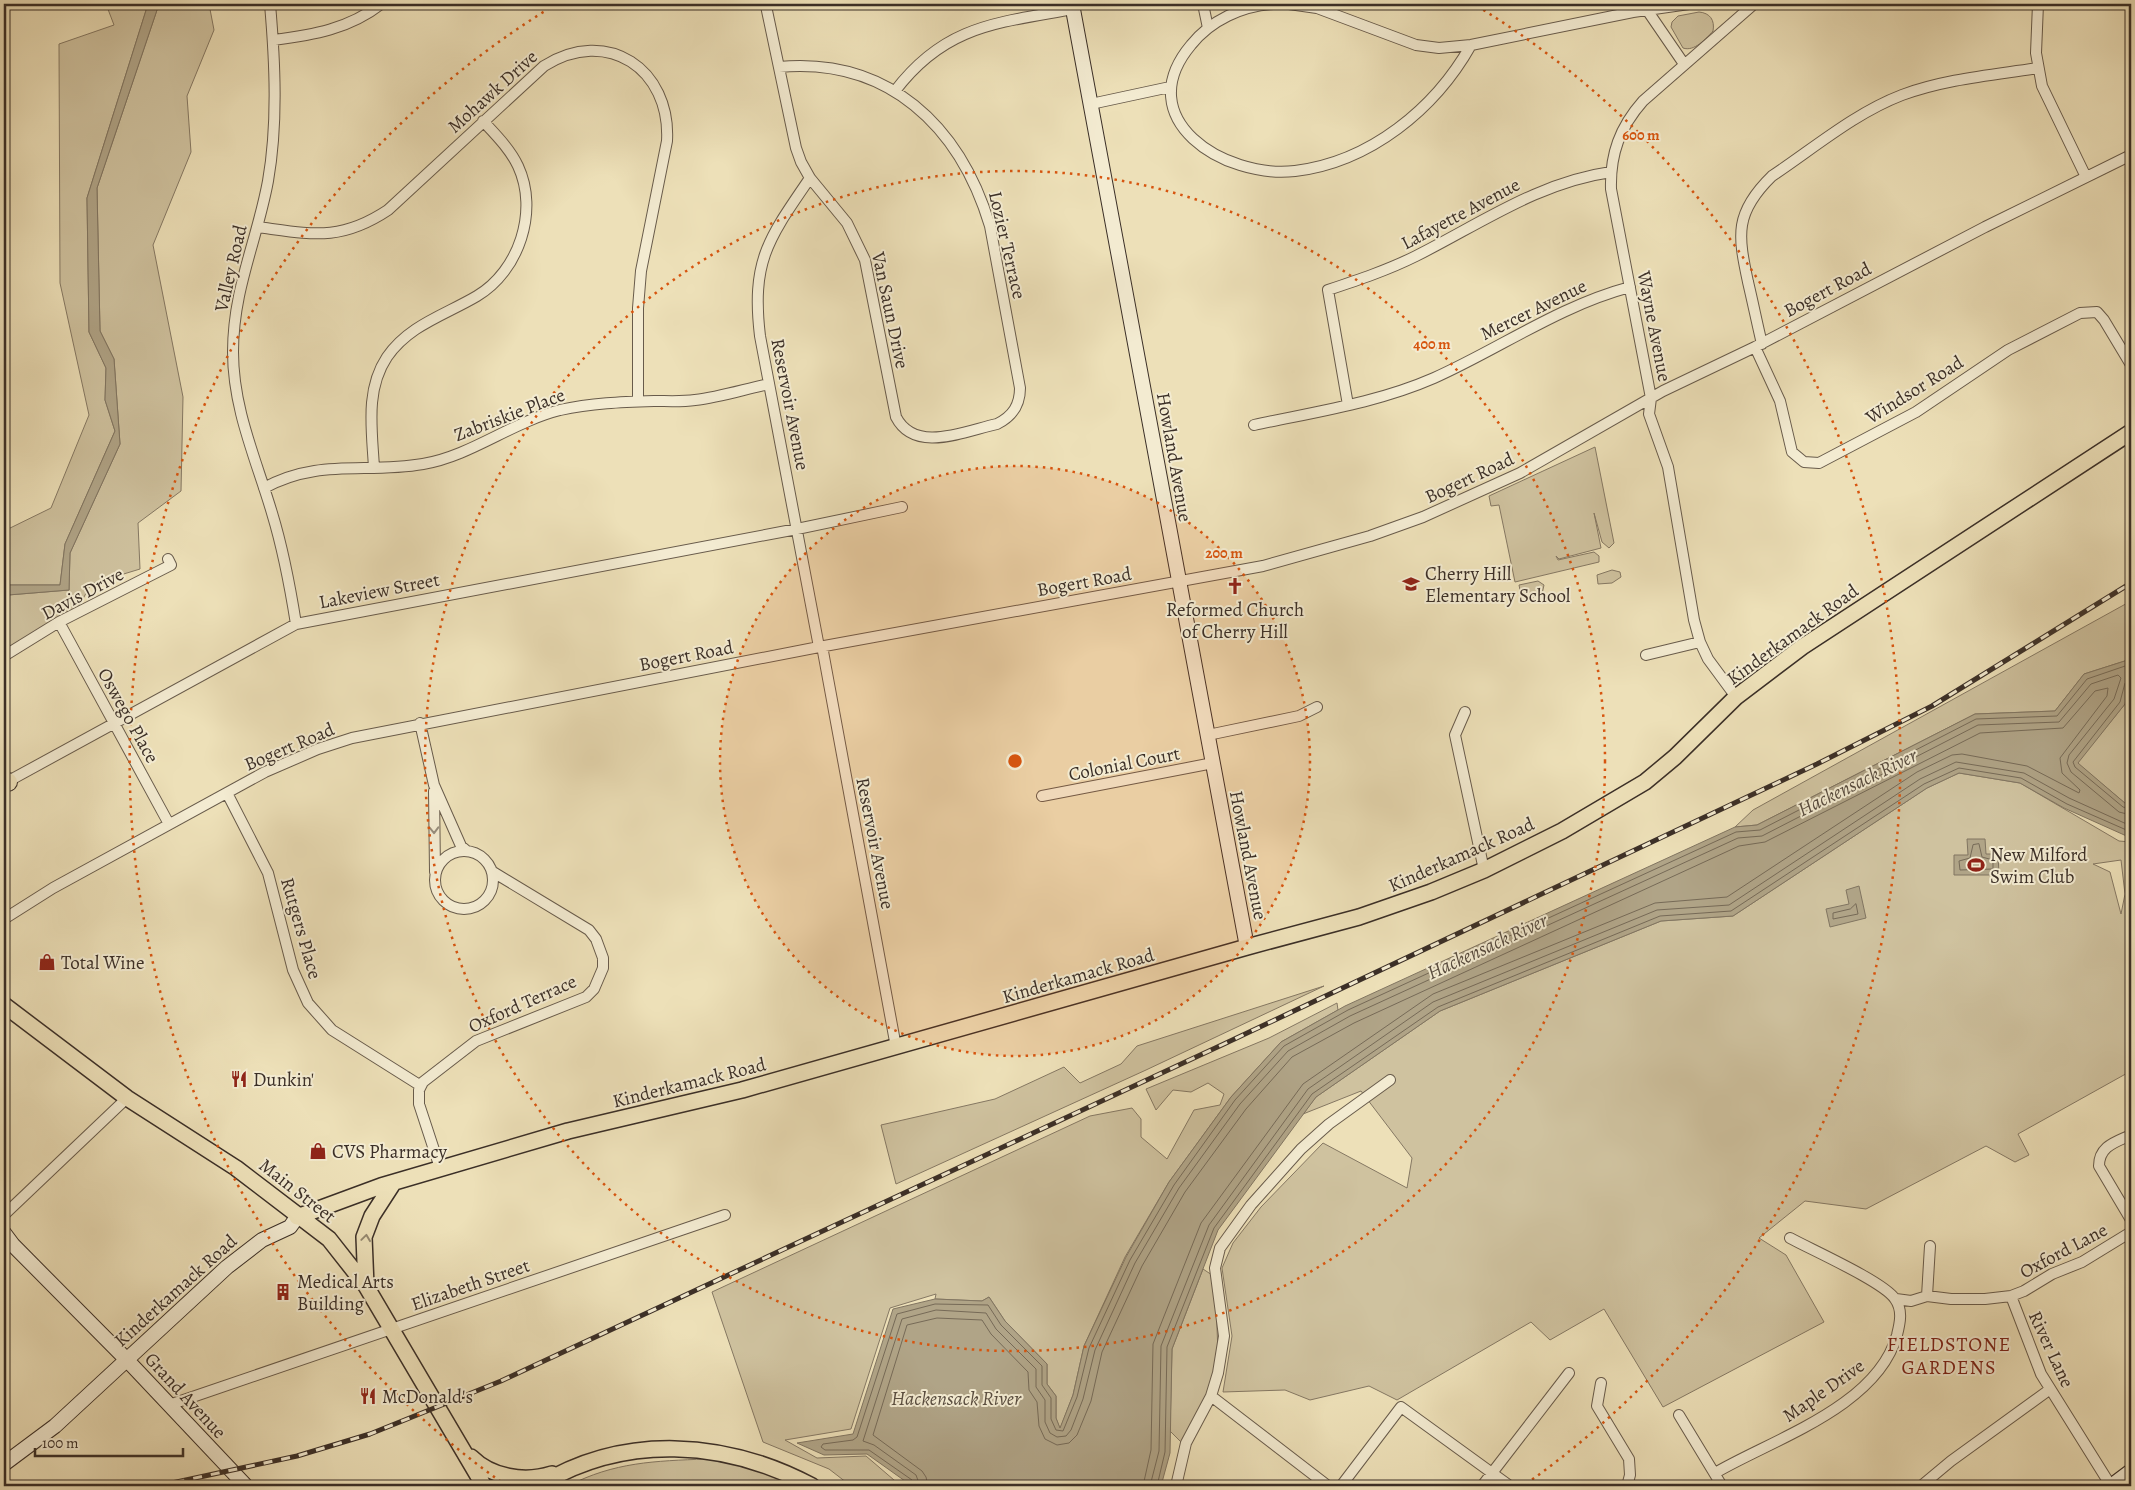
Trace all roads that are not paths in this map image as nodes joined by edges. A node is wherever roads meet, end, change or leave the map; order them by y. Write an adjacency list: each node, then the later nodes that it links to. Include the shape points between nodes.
1 (270, 4): 13 (street, Valley Road)
2 (381, 4): 13 (street, via 341,27 314,35)
3 (766, 4): 16 (street, Van Saun Drive)
4 (1203, 4): 12 (street)
5 (1274, 4): 12 (street, via 1230,14)
6 (1290, 4): 14 (street, via 1317,8 1416,45 1439,48)
7 (1689, 4): 11 (street)
8 (1754, 4): 15 (street, Wayne Avenue)
9 (2038, 4): 17 (street)
10 (1072, 6): 19 (street, via 991,24 960,36 936,49); 20 (street, Howland Avenue)
11 (1647, 10): 14 (street); 15 (street)
12 (1208, 28): 18 (street, via 1184,52)
13 (273, 40): 26 (street, Valley Road, via 273,146)
14 (1471, 45): 18 (street, via 1438,92 1403,125 1355,153 1294,171 1239,166 1206,150 1183,128 1172,103)
15 (1684, 64): 23 (street, Wayne Avenue, via 1631,115 1616,143)
16 (779, 67): 19 (street, Lozier Terrace, via 801,65 842,69); 25 (street, Van Saun Drive, via 796,148)
17 (2038, 68): 24 (street, via 2045,96); 28 (street, Windsor Road, via 1949,82 1903,95 1858,118 1772,176 1747,210 1740,242)
18 (1170, 87): 20 (street)
19 (895, 91): 35 (street, Lozier Terrace, via 936,126 952,145 974,182 990,226 1020,388 1012,414 997,424 930,439)
20 (1091, 104): 42 (street, Howland Avenue)
21 (483, 121): 26 (street, Mohawk Drive, via 388,210 362,225 346,231 314,235); 32 (street, Mohawk Drive, via 544,66 569,53 585,50 614,54 637,66 656,86 668,127 641,271); 37 (street, via 510,152 524,181 526,210 522,234 510,263 490,287 419,326 406,335 386,358 372,398)
22 (2131, 155): 24 (street, Bogert Road)
23 (1611, 172): 27 (street, Wayne Avenue, via 1611,189); 33 (street, Lafayette Avenue, via 1584,176 1535,193 1401,264 1328,290)
24 (2086, 177): 28 (street, Bogert Road)
25 (810, 178): 30 (street, Reservoir Avenue, via 774,232 761,268 757,305); 35 (street, Van Saun Drive, via 836,206 865,260 896,418)
26 (257, 227): 38 (street, Valley Road, via 237,301 233,353 242,420)
27 (1630, 287): 31 (street, Wayne Avenue); 33 (street, Mercer Avenue, via 1581,303 1434,378 1392,394)
28 (1758, 345): 29 (street, Windsor Road, via 1780,401 1789,445 1797,458 1811,463 1818,463 1902,420 2008,350 2080,313 2097,312); 31 (street, Bogert Road)
29 (2131, 365)
30 (769, 384): 32 (street, Zabriskie Place, via 694,400); 40 (street, Reservoir Avenue)
31 (1651, 398): 42 (street, Bogert Road, via 1520,473 1423,517 1317,552 1263,566); 45 (street, Wayne Avenue, via 1650,414 1668,467)
32 (638, 401): 37 (street, Zabriskie Place, via 603,402 556,411 444,458 404,467)
33 (1348, 405): 34 (street, Mercer Avenue)
34 (1254, 425)
35 (905, 432)
36 (2131, 432): 49 (main road, Kinderkamack Road, via 1802,647)
37 (374, 468): 38 (street, Zabriskie Place, via 310,470)
38 (264, 488): 44 (street, Valley Road, via 284,559)
39 (902, 507): 40 (street, Lakeview Street)
40 (797, 529): 44 (street, Lakeview Street); 46 (street, Reservoir Avenue)
41 (168, 559): 43 (street, Davis Drive, via 171,565)
42 (1179, 581): 46 (street, Bogert Road); 54 (street, Howland Avenue)
43 (59, 622): 48 (street, Davis Drive); 52 (street, Oswego Place)
44 (296, 624): 52 (street, Lakeview Street)
45 (1700, 642): 47 (street); 49 (street, Wayne Avenue, via 1708,659)
46 (820, 647): 53 (street, Bogert Road); 68 (street, Reservoir Avenue)
47 (1646, 655)
48 (4, 656)
49 (1736, 697): 62 (main road, Kinderkamack Road, via 1645,782 1562,831)
50 (1317, 707): 54 (street, via 1299,716)
51 (1465, 712): 62 (street, via 1455,735)
52 (114, 723): 56 (street, Lakeview Street); 60 (street, Oswego Place)
53 (420, 723): 57 (street, Oxford Terrace); 58 (street, Bogert Road, via 318,749)
54 (1208, 735): 55 (street, Howland Avenue)
55 (1213, 763): 59 (street, Colonial Court); 66 (street, Howland Avenue)
56 (5, 782)
57 (434, 785): 61 (street, Oxford Terrace, via 461,846); 64 (street, Oxford Terrace, one-way to 64)
58 (227, 793): 60 (street, Bogert Road); 70 (street, Rutgers Place, via 268,873 292,970 308,1003 332,1030)
59 (1042, 796)
60 (169, 824): 65 (street, Bogert Road)
61 (467, 851): 63 (street, Oxford Terrace, via 483,857); 64 (street, via 450,854 438,867)
62 (1484, 870): 66 (main road, Kinderkamack Road, via 1359,917)
63 (493, 872): 64 (street, Oxford Terrace, via 489,897 475,908 466,910 442,900); 70 (street, Oxford Terrace, via 589,930 603,958 600,978 594,989 578,1002 476,1041 428,1077)
64 (435, 876)
65 (4, 918)
66 (1247, 946): 68 (main road, Kinderkamack Road)
67 (4, 1005): 71 (main road, Main Street)
68 (896, 1047): 73 (main road, Kinderkamack Road, via 742,1090 568,1131)
69 (1390, 1080): 93 (street, via 1329,1124 1301,1149 1251,1205 1220,1248 1215,1268 1224,1336)
70 (421, 1086): 73 (street, via 418,1104)
71 (127, 1098): 75 (street); 77 (main road, Main Street, via 236,1168)
72 (2131, 1135): 78 (street, via 2102,1152 2098,1166)
73 (440, 1168): 74 (main road, Kinderkamack Road)
74 (394, 1182): 77 (main road, Kinderkamack Road); 84 (main road, one-way to 74, via 364,1237 372,1216)
75 (4, 1215)
76 (725, 1215): 88 (street, Elizabeth Street)
77 (297, 1217): 84 (main road, Main Street, via 328,1239); 89 (street, Kinderkamack Road, via 290,1227 262,1240 227,1267)
78 (2131, 1220)
79 (2131, 1232): 86 (street, Oxford Lane, via 2088,1259)
80 (4, 1233): 82 (street, Grand Avenue)
81 (1790, 1238): 87 (street, via 1878,1284)
82 (8, 1242): 89 (street, Grand Avenue)
83 (1930, 1246): 85 (street)
84 (366, 1286): 88 (main road, Main Street)
85 (1927, 1296): 86 (street, River Lane, via 1985,1300); 87 (street, via 1911,1301)
86 (2011, 1296): 92 (street, River Lane, via 2033,1358)
87 (1896, 1299): 100 (street, Maple Drive, via 1900,1312 1896,1338 1884,1365 1867,1385 1807,1427 1749,1453)
88 (392, 1329): 94 (street, Elizabeth Street); 96 (main road, Main Street)
89 (127, 1360): 94 (street, Grand Avenue); 97 (street, Kinderkamack Road, via 55,1426)
90 (1569, 1373): 101 (street)
91 (1601, 1382): 111 (street, via 1597,1406 1629,1459)
92 (2049, 1390): 113 (street); 114 (street, River Lane)
93 (1211, 1396): 106 (street, via 1186,1443); 107 (street)
94 (169, 1405): 102 (street, Grand Avenue)
95 (1680, 1415): 100 (street)
96 (464, 1451): 98 (main road, via 481,1467 514,1477 544,1477); 103 (main road, Main Street)
97 (4, 1464)
98 (565, 1470): 104 (main road); 105 (main road, via 629,1452 680,1449 746,1458)
99 (2131, 1471): 114 (street)
100 (1715, 1473): 112 (street)
101 (1492, 1474): 108 (street, via 1401,1407); 109 (street); 110 (street)
102 (246, 1486)
103 (484, 1486)
104 (538, 1486)
105 (812, 1486)
106 (1176, 1486)
107 (1328, 1486)
108 (1341, 1486)
109 (1482, 1486)
110 (1510, 1486)
111 (1627, 1486)
112 (1722, 1486)
113 (1921, 1486)
114 (2111, 1486)

